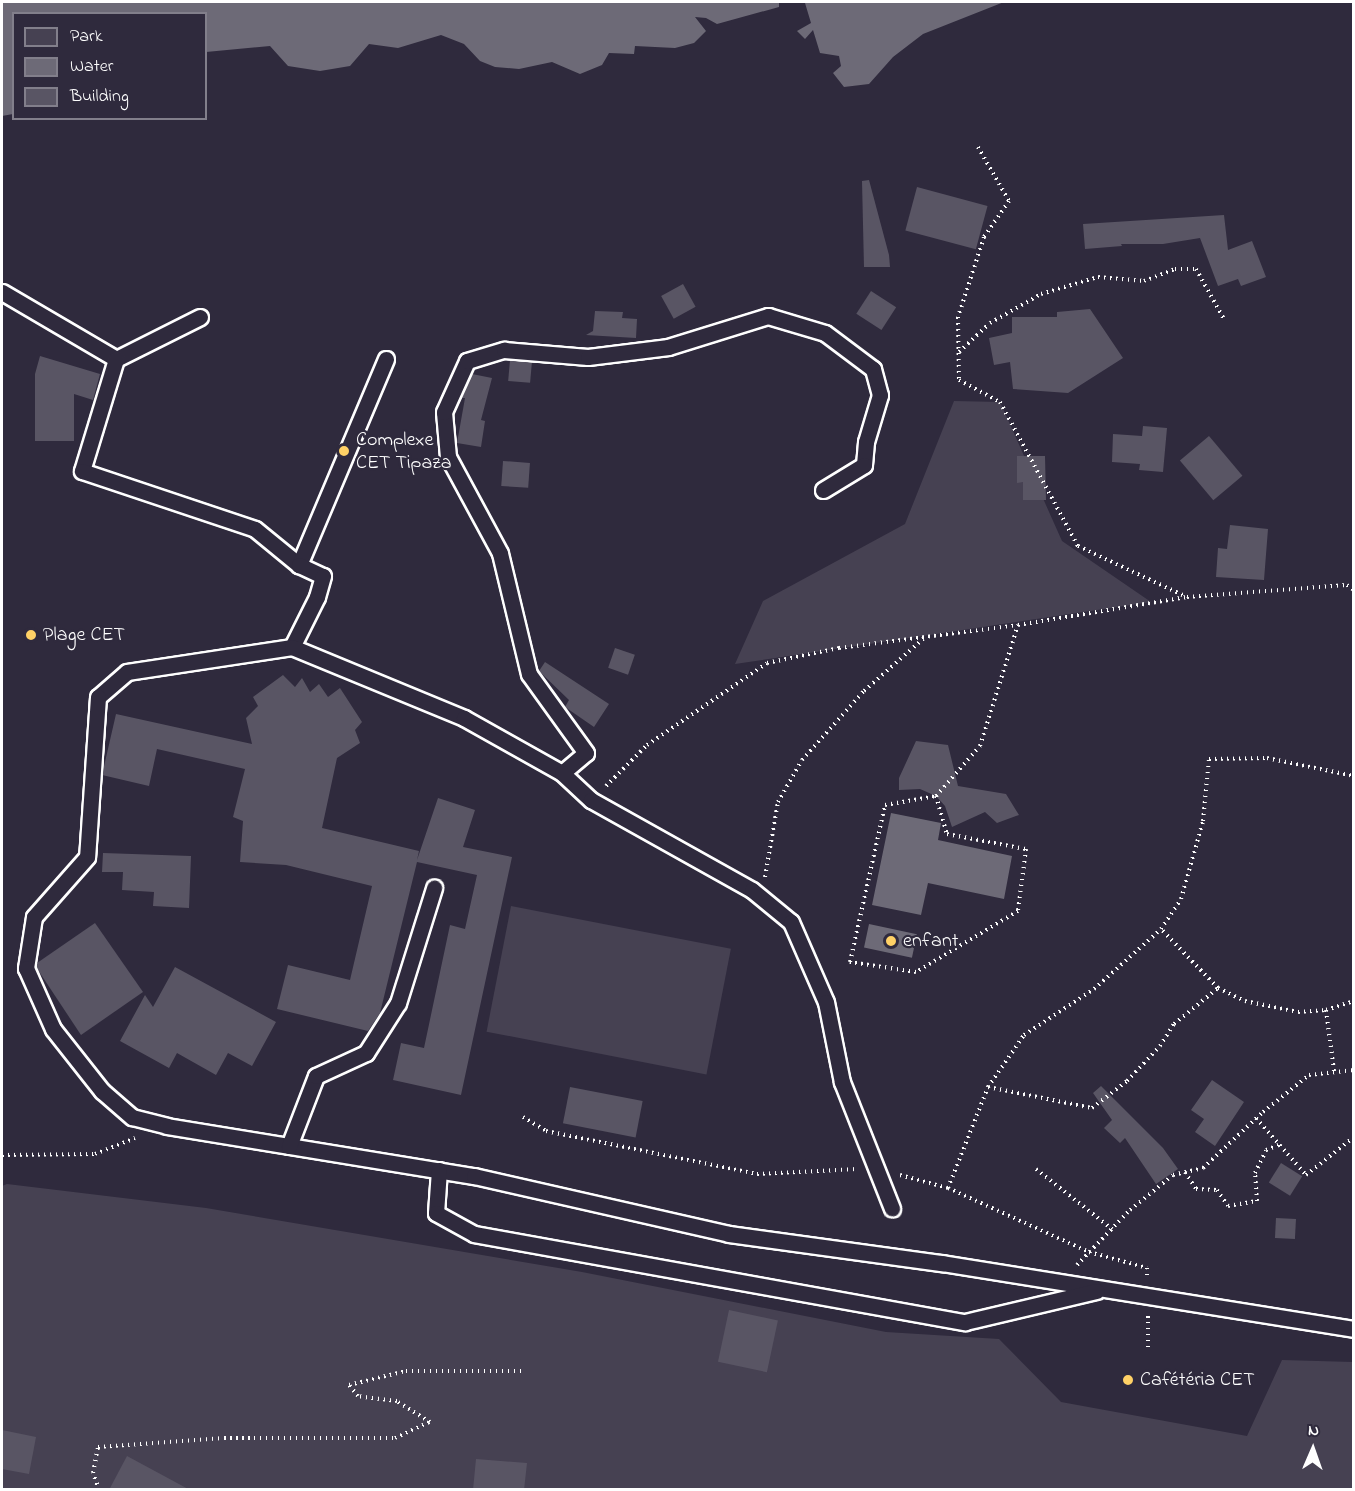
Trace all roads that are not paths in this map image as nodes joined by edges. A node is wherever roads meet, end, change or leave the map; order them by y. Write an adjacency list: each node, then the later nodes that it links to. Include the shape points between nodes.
1 (2, 292): 3 (lane)
2 (200, 317): 3 (lane)
3 (116, 359): 6 (lane, via 82,471 255,529)
4 (386, 359): 6 (lane)
5 (823, 490): 8 (lane, via 864,465 866,442 880,395 873,369 825,333 768,316 668,347 588,357 504,350 467,362 444,412 448,457 500,553 529,674 586,753)
6 (299, 565): 7 (lane, via 323,576)
7 (292, 647): 8 (lane, via 464,718); 10 (lane, via 127,672 98,697 87,857 34,917 26,968 53,1029 102,1091 132,1117)
8 (562, 773): 12 (lane, via 591,800 761,898 791,922 826,1002 842,1082)
9 (434, 888): 10 (lane, via 398,1003 366,1053 316,1076)
10 (289, 1146): 11 (lane)
11 (439, 1170): 13 (lane, via 729,1234); 13 (lane, via 436,1214 474,1234 965,1322)
12 (892, 1208)
13 (1104, 1290): 14 (lane)
14 (1353, 1329)

